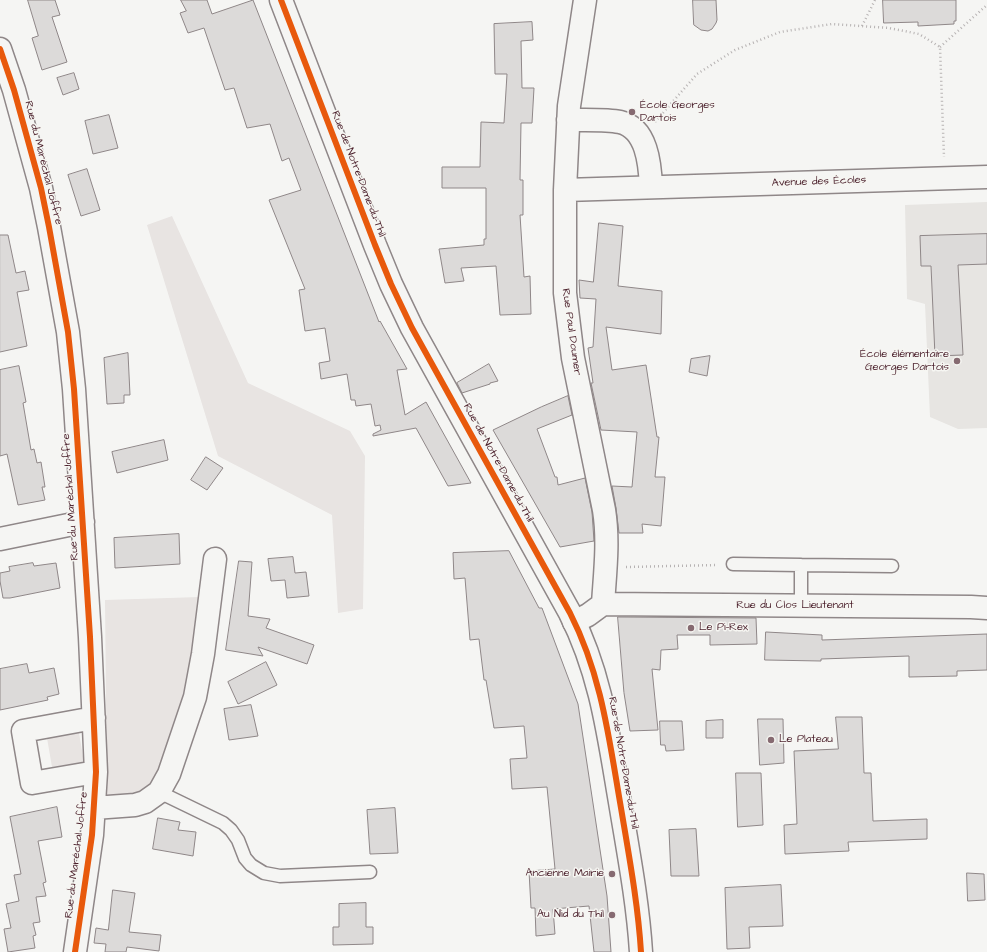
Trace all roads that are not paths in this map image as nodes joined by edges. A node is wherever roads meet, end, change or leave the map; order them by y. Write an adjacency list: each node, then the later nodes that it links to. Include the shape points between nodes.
1 (281, 0): 17 (street, Rue de Notre-Dame-du-Thil, via 400,305)
2 (585, 0): 4 (street, Rue Paul Doumer)
3 (0, 49): 8 (street, Rue du Maréchal Joffre, via 41,188 65,317 73,368)
4 (568, 120): 6 (street, via 621,122 634,129 641,138 648,162); 7 (street, Rue Paul Doumer)
5 (987, 177): 6 (street, Avenue des Écoles)
6 (651, 187): 7 (street, Avenue des Écoles)
7 (565, 190): 14 (street, Rue Paul Doumer, via 567,316 607,538)
8 (83, 522): 9 (street); 18 (street, Rue du Maréchal Joffre)
9 (0, 539)
10 (215, 559): 20 (street, Rue du Maréchal Joffre, via 195,697 169,774)
11 (733, 564): 12 (lane)
12 (801, 565): 13 (lane); 15 (lane)
13 (892, 566)
14 (603, 604): 15 (street, Rue du Clos Lieutenant); 17 (street)
15 (801, 606): 16 (street, Rue du Clos Lieutenant)
16 (987, 608)
17 (574, 622): 24 (street, Rue de Notre-Dame-du-Thil, via 592,664 604,711 635,891)
18 (94, 718): 19 (street, Rue du Maréchal Joffre); 19 (street, Rue du Maréchal Joffre, via 23,731 32,783)
19 (96, 772): 21 (street, Rue du Maréchal Joffre)
20 (159, 792): 21 (street, Rue du Maréchal Joffre, via 145,802 135,805); 22 (lane, via 223,823 238,840 245,858 264,873 280,876)
21 (94, 808): 23 (street, Rue du Maréchal Joffre)
22 (370, 872)
23 (75, 952)
24 (642, 952)

